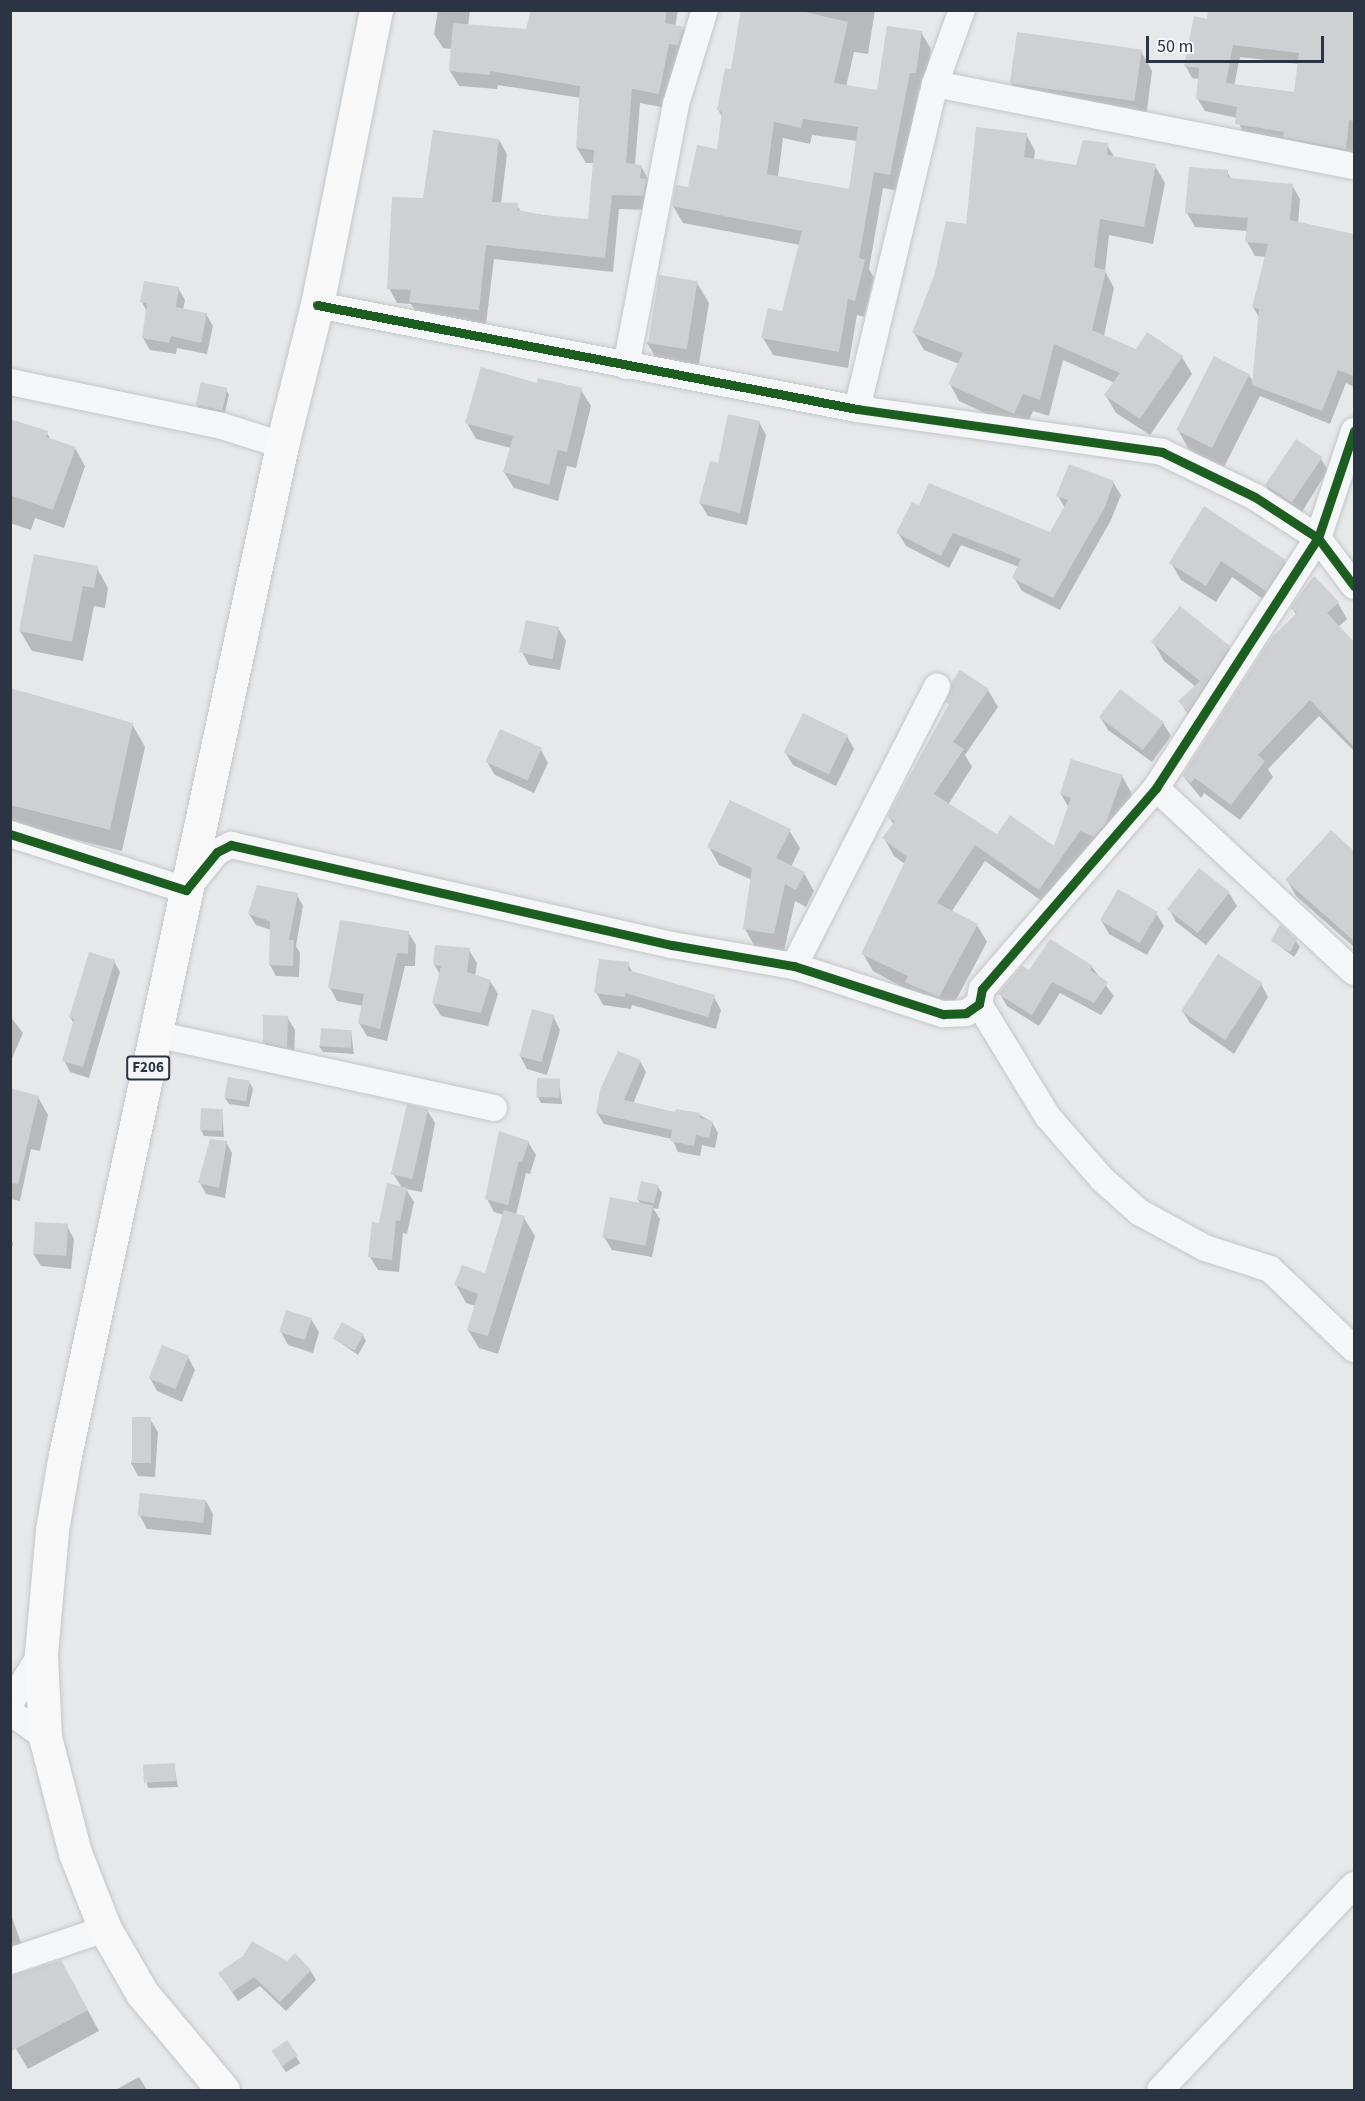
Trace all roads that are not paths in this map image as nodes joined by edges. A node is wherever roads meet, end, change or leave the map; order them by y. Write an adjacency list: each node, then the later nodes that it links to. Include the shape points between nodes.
1 (376, 10): 6 (main road, F206)
2 (705, 10): 7 (street, via 676,104)
3 (962, 10): 4 (street)
4 (935, 84): 5 (street); 9 (street)
5 (1354, 166)
6 (317, 305): 7 (street); 11 (main road, F206)
7 (626, 366): 9 (street)
8 (10, 382): 11 (street, via 222,426)
9 (857, 409): 12 (street, via 1162,452 1256,497)
10 (1354, 431): 12 (street)
11 (282, 445): 17 (main road, F206)
12 (1318, 538): 13 (street); 15 (street)
13 (1354, 586)
14 (937, 686): 18 (street)
15 (1156, 788): 19 (street); 20 (street, via 982,989)
16 (10, 834): 17 (street)
17 (186, 890): 18 (street, via 218,852 231,845 672,945); 21 (main road, F206)
18 (794, 966): 20 (street, via 943,1014 966,1013)
19 (1354, 972)
20 (979, 1005): 23 (street, via 1048,1117 1117,1192 1139,1212 1205,1248 1270,1269)
21 (155, 1034): 22 (street); 24 (main road, F206, via 65,1455 52,1530)
22 (494, 1108)
23 (1354, 1349)
24 (41, 1654): 25 (street); 27 (main road, F206)
25 (10, 1704)
26 (10, 1712): 27 (street)
27 (45, 1737): 29 (main road, F206, via 75,1853)
28 (1354, 1885): 32 (street)
29 (105, 1929): 30 (street); 31 (main road, F206, via 142,1993)
30 (10, 1961)
31 (223, 2091)
32 (1160, 2091)

